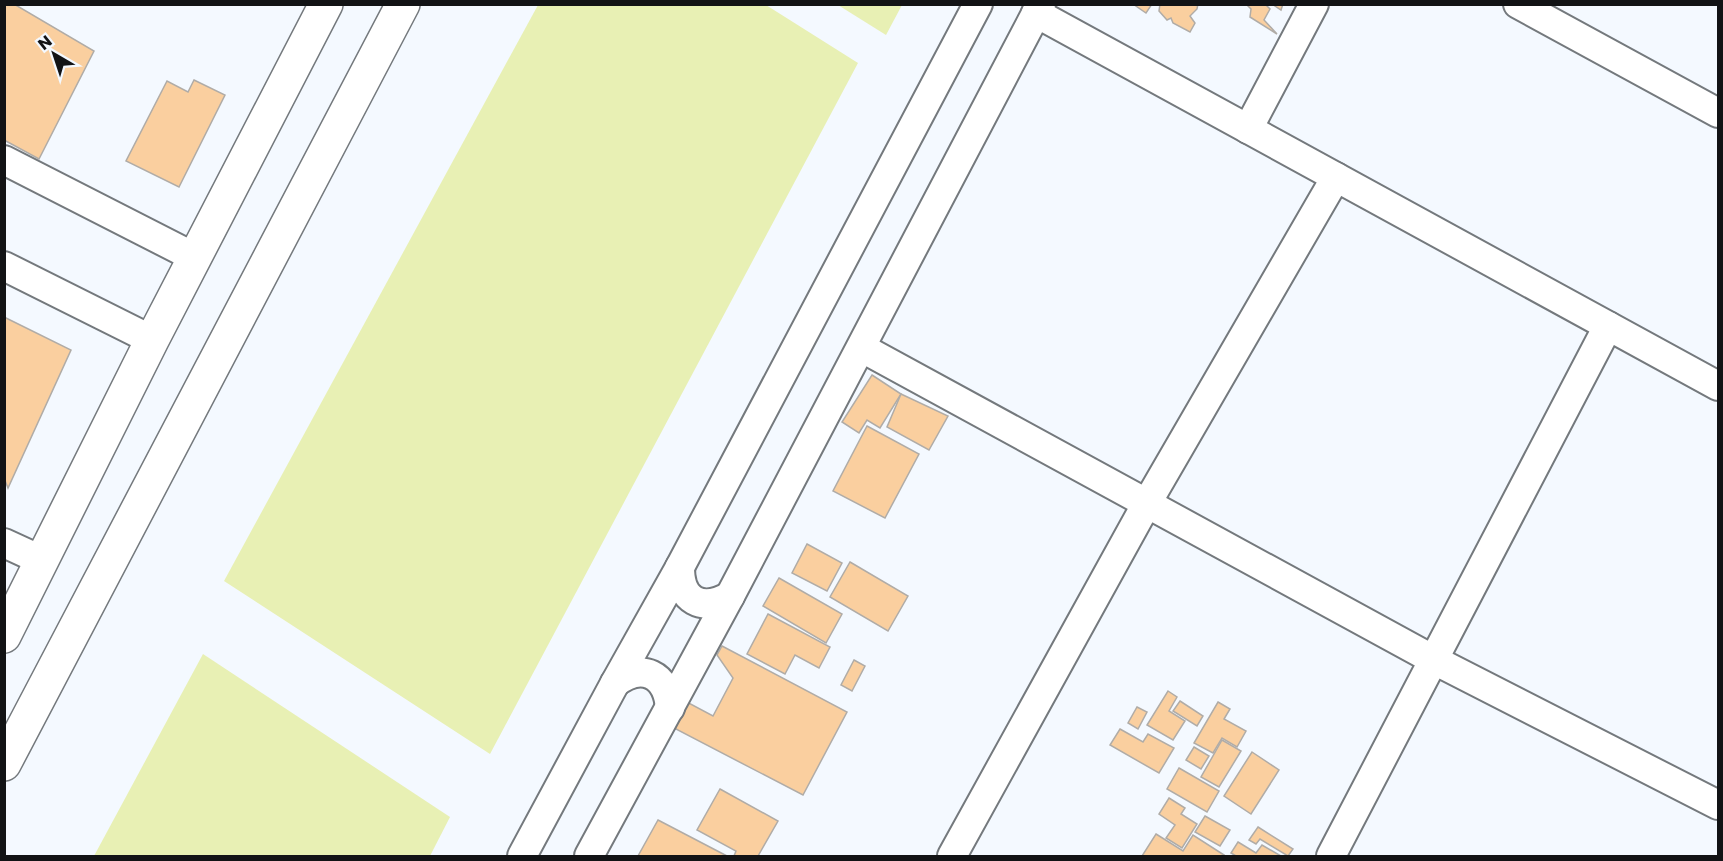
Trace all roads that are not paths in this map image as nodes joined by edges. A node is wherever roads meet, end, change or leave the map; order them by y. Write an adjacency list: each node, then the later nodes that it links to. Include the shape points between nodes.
1 (326, 4): 11 (main road)
2 (403, 4): 25 (main road)
3 (978, 4): 20 (street)
4 (1314, 4): 8 (street)
5 (1518, 4): 7 (street)
6 (1039, 9): 8 (street); 15 (street)
7 (1719, 113)
8 (1248, 129): 10 (street)
9 (4, 160): 11 (street)
10 (1336, 177): 13 (street); 17 (street)
11 (194, 257): 14 (main road)
12 (4, 266): 14 (street)
13 (1608, 326): 16 (street); 23 (street)
14 (152, 340): 19 (main road)
15 (862, 348): 17 (street); 21 (street)
16 (1719, 386)
17 (1147, 503): 23 (street); 32 (street)
18 (4, 543): 19 (street)
19 (41, 560): 22 (main road)
20 (680, 567): 21 (street, via 680,582 688,596 701,603 717,603); 24 (street)
21 (730, 596): 26 (street)
22 (4, 636)
23 (1434, 660): 29 (street); 33 (street)
24 (615, 683): 26 (street, via 639,672 652,675 666,689); 30 (street)
25 (36, 702): 27 (main road, via 22,718); 28 (main road)
26 (670, 708): 31 (street)
27 (4, 720)
28 (4, 764)
29 (1715, 796)
30 (522, 856)
31 (589, 856)
32 (952, 856)
33 (1331, 856)

